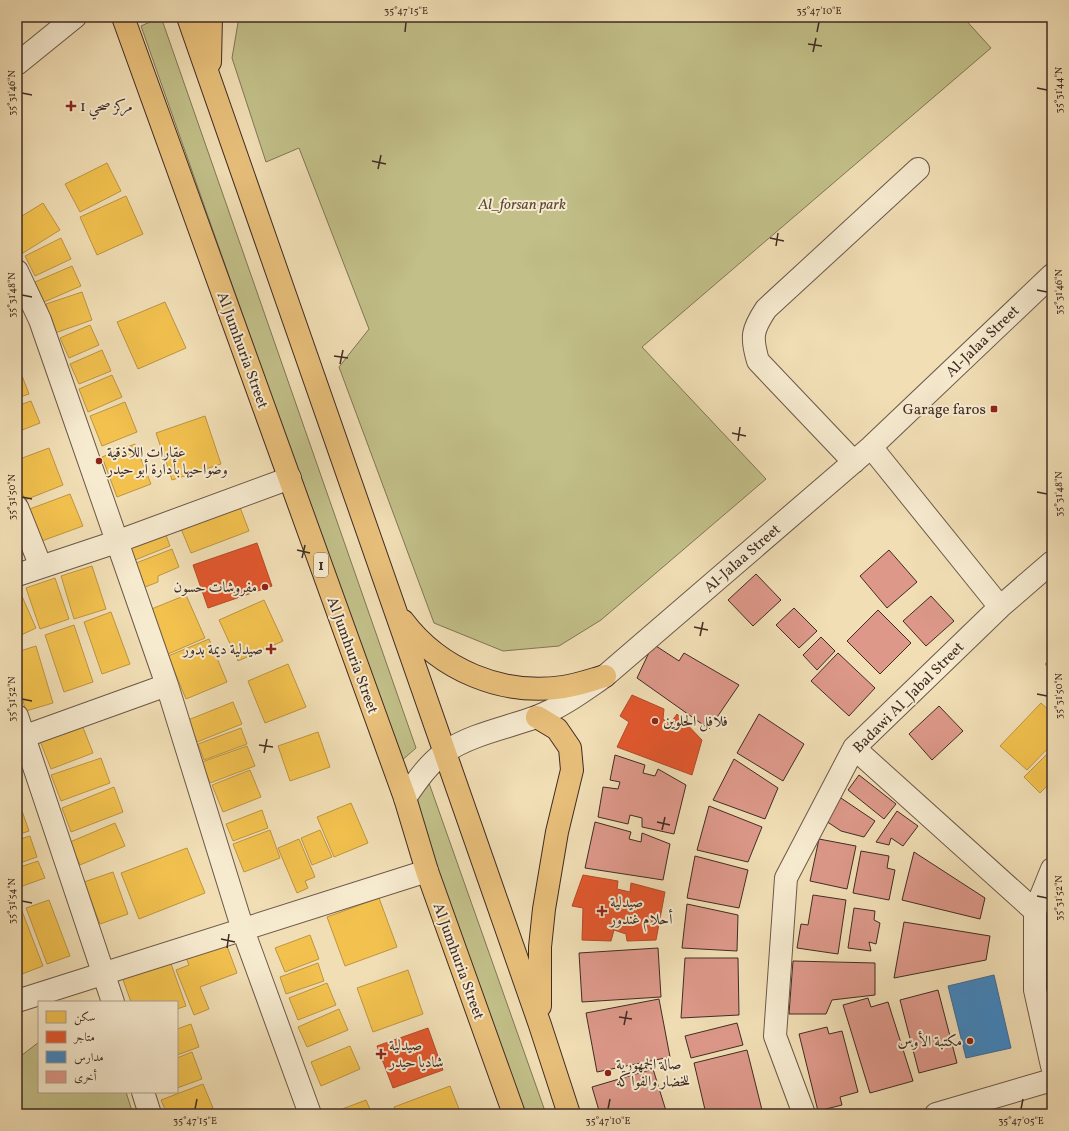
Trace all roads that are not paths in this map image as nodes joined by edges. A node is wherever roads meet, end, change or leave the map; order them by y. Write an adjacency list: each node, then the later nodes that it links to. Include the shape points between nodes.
1 (75, 17): 5 (street)
2 (123, 17): 12 (main road, Al Jumhuria Street / 1)
3 (188, 17): 6 (main road)
4 (211, 17): 6 (main road)
5 (17, 64)
6 (213, 89): 19 (main road)
7 (918, 169): 11 (street, via 766,309 756,324 752,341 758,361)
8 (17, 271): 14 (street, via 40,320)
9 (1052, 275): 10 (street, Al-Jalaa Street)
10 (871, 447): 11 (street, Al-Jalaa Street); 18 (street)
11 (854, 462): 20 (street, Al-Jalaa Street)
12 (290, 478): 14 (street); 27 (main road, Al Jumhuria Street / 1)
13 (17, 507): 16 (street)
14 (116, 542): 16 (street); 21 (street)
15 (1052, 562): 18 (street, Badawi Al_Jabal Street)
16 (41, 567): 17 (street)
17 (17, 575)
18 (1000, 607): 25 (street, Badawi Al_Jabal Street)
19 (395, 610): 20 (main road, via 423,644 440,657 458,669 498,684 520,688 563,687); 26 (main road)
20 (604, 676): 23 (street, Al-Jalaa Street, via 570,700)
21 (167, 686): 24 (street); 31 (street)
22 (17, 716): 24 (street)
23 (536, 717): 26 (street, Al-Jalaa Street, via 473,738); 35 (main road, via 557,729 570,748 572,770 557,832 544,909 540,948)
24 (21, 738): 32 (street)
25 (854, 748): 30 (street); 43 (street, Badawi Al_Jabal Street, via 786,878 775,1036)
26 (445, 752): 27 (street, Al-Jalaa Street, via 423,773); 35 (main road)
27 (404, 798): 29 (main road, Al Jumhuria Street / 1)
28 (1052, 869): 30 (street)
29 (427, 871): 31 (street); 41 (main road, Al Jumhuria Street / 1)
30 (1035, 911): 36 (street, via 1035,990)
31 (243, 930): 32 (street); 40 (street)
32 (104, 975): 33 (street); 34 (street)
33 (113, 1001)
34 (17, 1002)
35 (540, 1025): 42 (main road)
36 (1052, 1066)
37 (1052, 1080): 44 (street)
38 (143, 1093): 39 (street)
39 (150, 1114)
40 (310, 1114)
41 (514, 1114)
42 (569, 1114)
43 (804, 1114)
44 (936, 1114)

